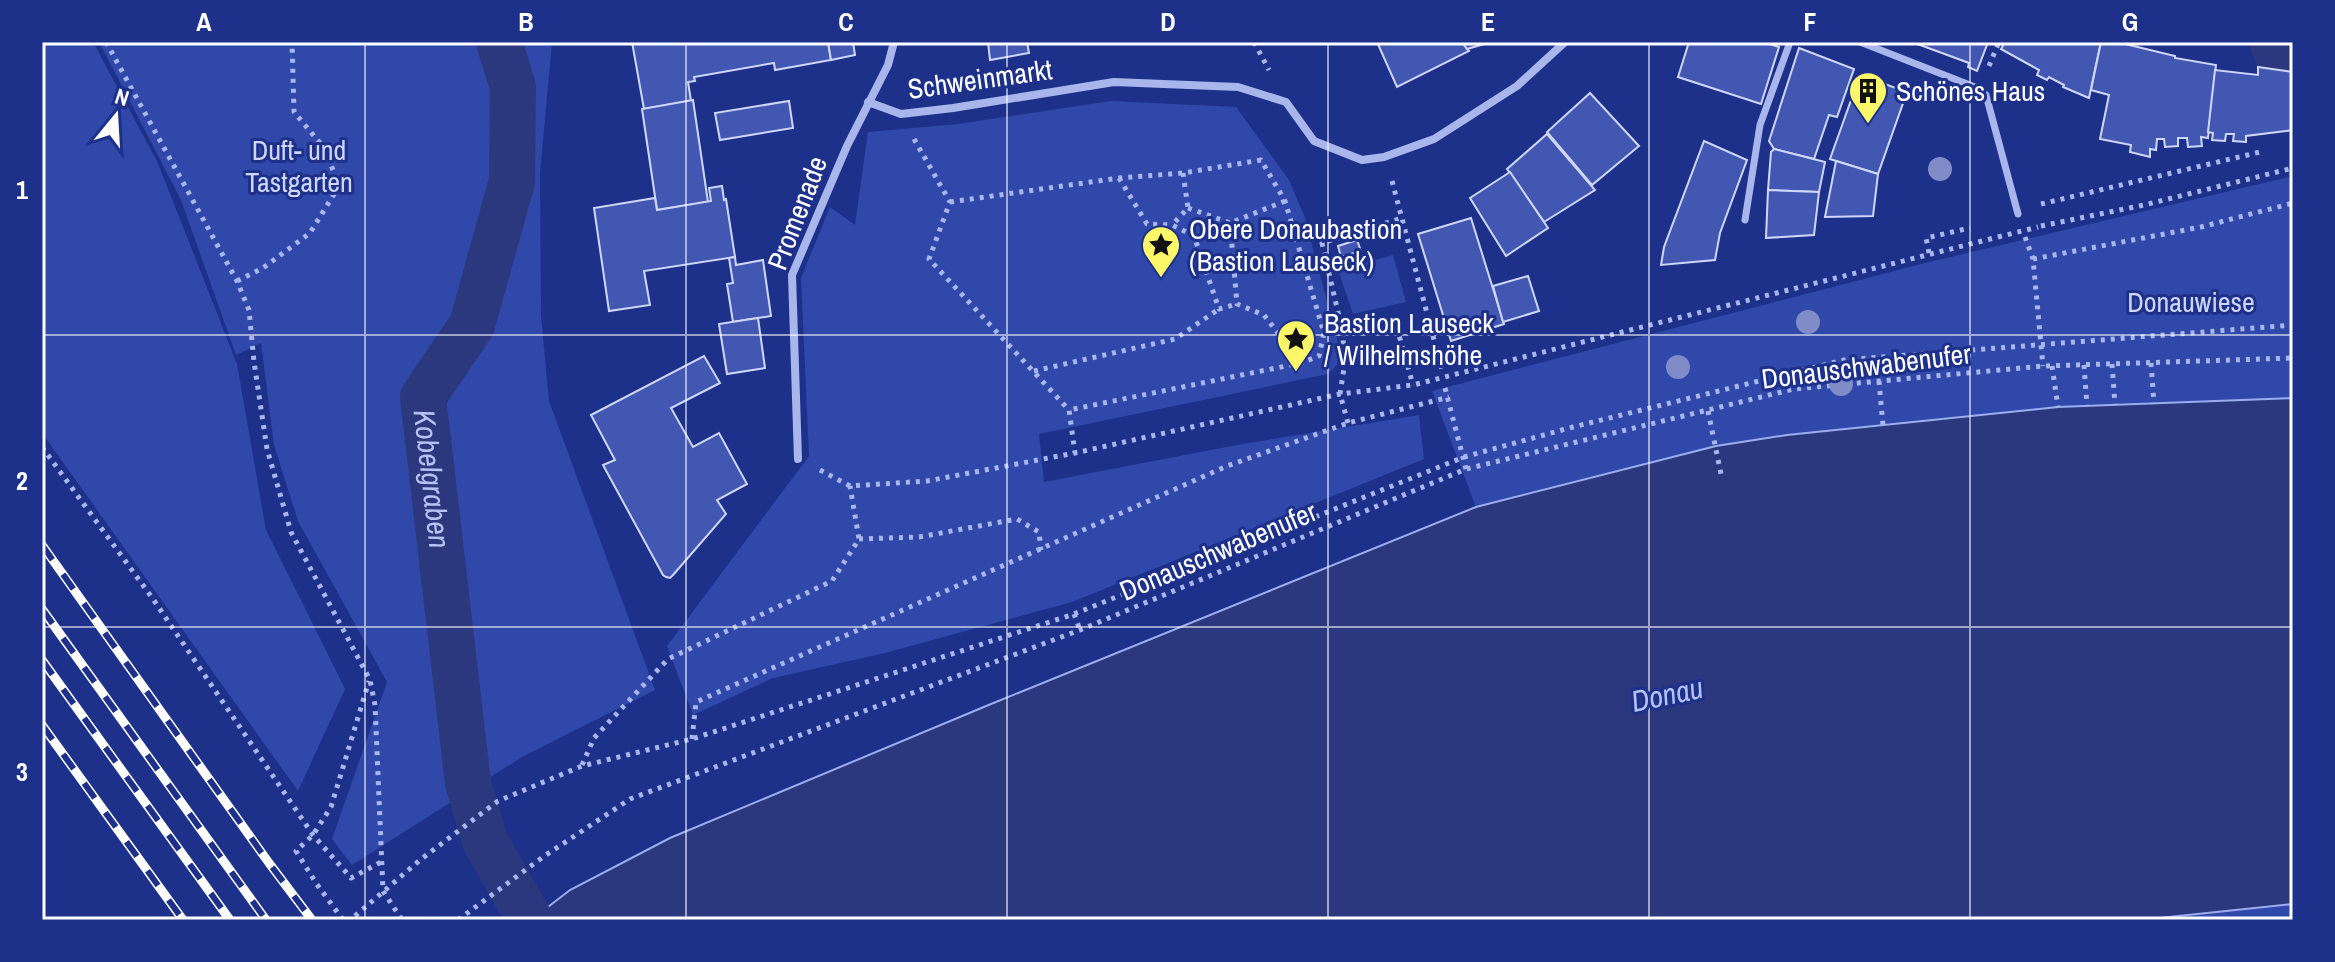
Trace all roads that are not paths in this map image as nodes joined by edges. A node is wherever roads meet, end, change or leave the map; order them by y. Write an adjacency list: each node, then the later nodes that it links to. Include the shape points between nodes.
1 (894, 42): 5 (street, Promenade)
2 (1565, 42): 5 (street, Schweinmarkt, via 1517,86 1434,139 1362,160 1314,141 1286,102 1238,87 1114,82 901,114)
3 (1790, 42): 7 (street, via 1760,125)
4 (1860, 42): 6 (street, via 1986,95)
5 (868, 102): 8 (street, Promenade, via 792,275)
6 (2017, 212)
7 (1745, 220)
8 (798, 459)

